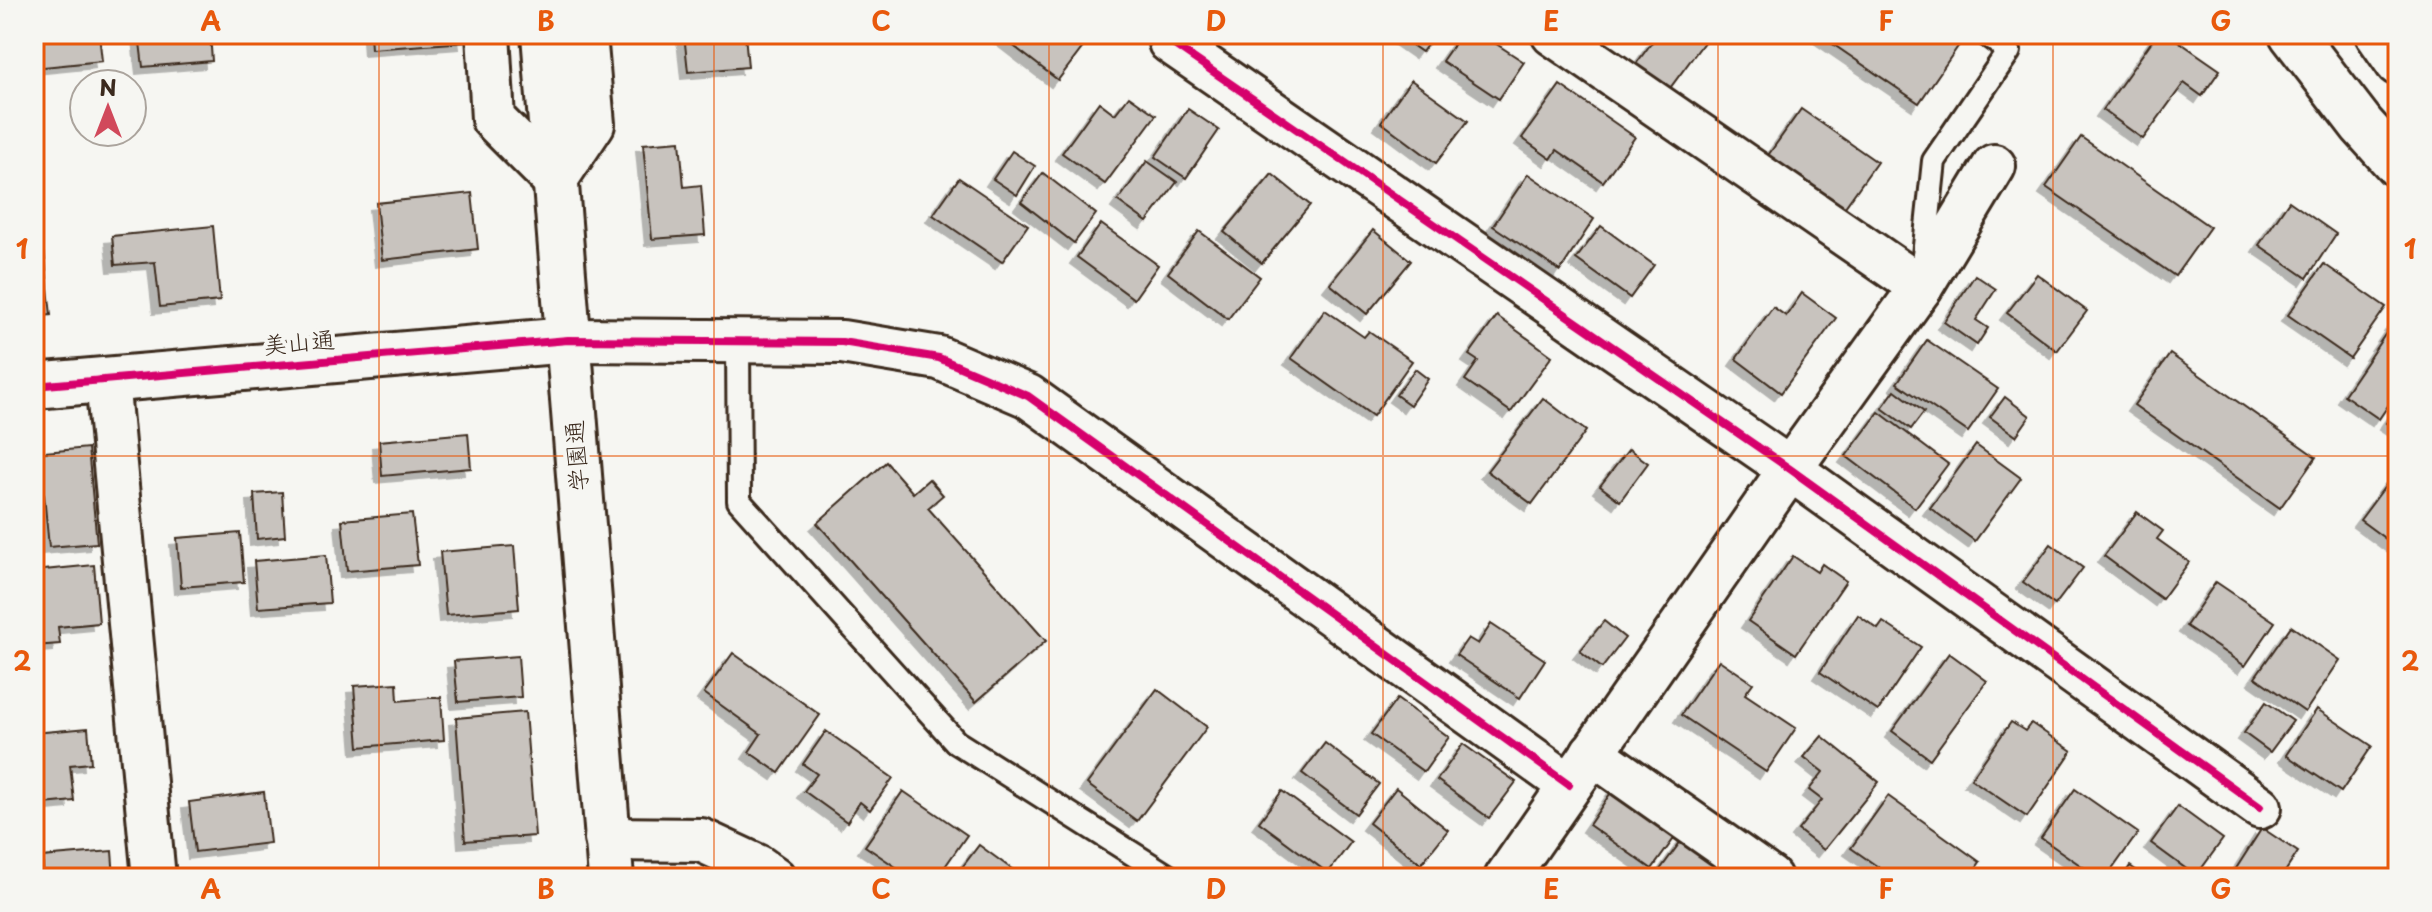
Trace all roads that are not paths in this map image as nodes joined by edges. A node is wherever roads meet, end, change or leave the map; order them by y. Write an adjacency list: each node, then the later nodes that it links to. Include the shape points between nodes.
1 (488, 34): 9 (street, via 493,119)
2 (1170, 34): 15 (street, via 1170,42)
3 (1553, 34): 10 (street)
4 (1986, 34): 10 (lane, via 2009,51 1934,161)
5 (2292, 34): 7 (street)
6 (558, 36): 9 (street, 学園通)
7 (2398, 165)
8 (1994, 166): 10 (street)
9 (555, 181): 11 (street, 学園通)
10 (1921, 287): 15 (street)
11 (568, 340): 12 (street); 13 (street, 美山通); 18 (street, 学園通)
12 (738, 342): 16 (street, via 842,342 939,358 1028,396); 21 (lane, via 739,501 956,742)
13 (107, 380): 14 (street, 美山通); 19 (street)
14 (34, 386)
15 (1790, 469): 16 (street); 17 (street)
16 (1580, 769): 22 (street); 23 (street)
17 (2260, 807)
18 (608, 859): 20 (street, via 701,840)
19 (154, 878)
20 (774, 878)
21 (1171, 878)
22 (1506, 878)
23 (1770, 878)

